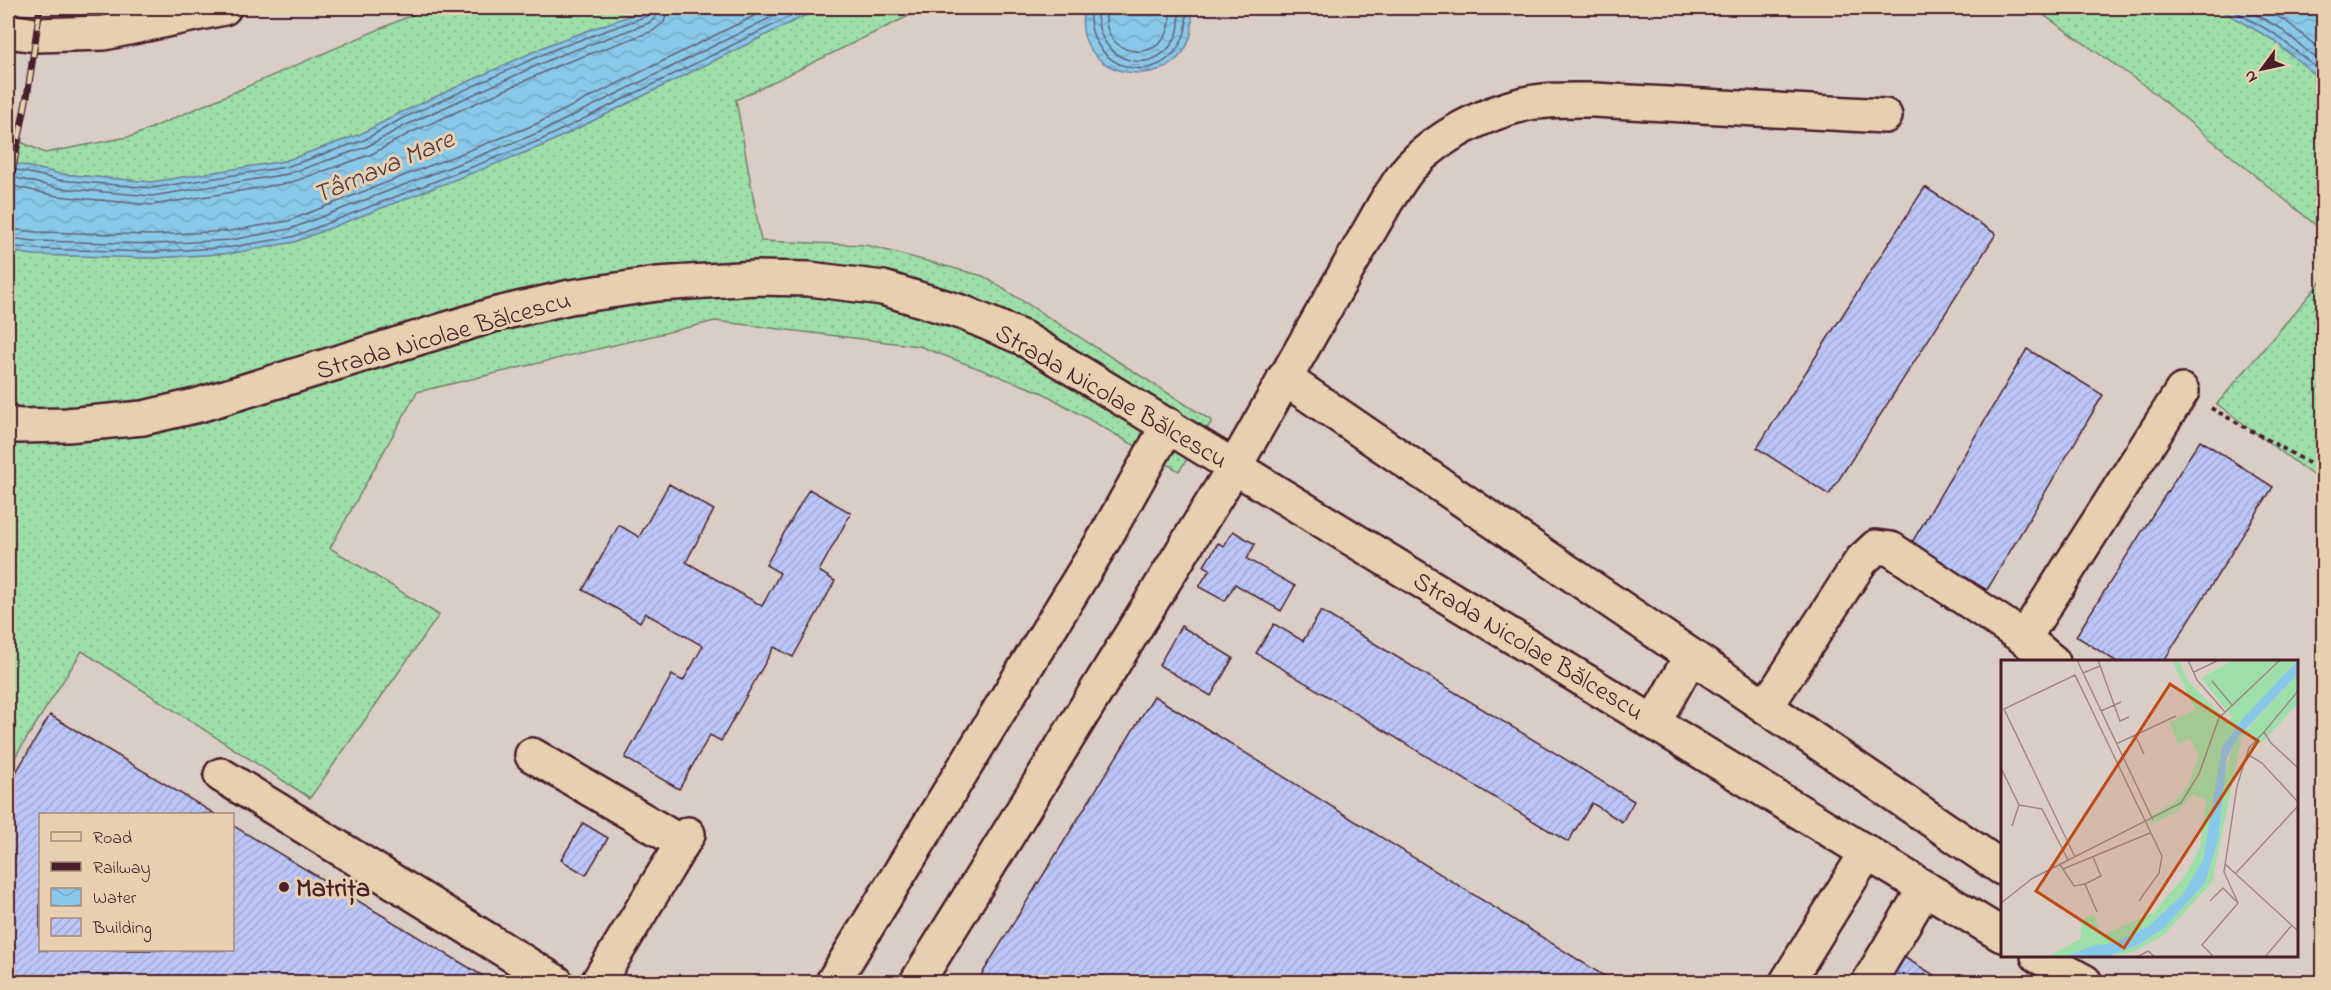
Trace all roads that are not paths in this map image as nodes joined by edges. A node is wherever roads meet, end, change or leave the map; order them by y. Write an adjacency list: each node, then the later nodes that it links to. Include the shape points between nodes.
1 (224, 8): 2 (main road)
2 (158, 14): 3 (main road, via 104,33 36,35)
3 (8, 31)
4 (1885, 116): 5 (main road, via 1594,100 1525,104 1492,115 1459,130 1410,167)
5 (1284, 378): 9 (main road); 11 (main road)
6 (2182, 391): 10 (main road)
7 (8, 423): 8 (main road, Strada Nicolae Bălcescu, via 67,425 143,418 199,405 493,315 570,297 657,284 756,278 809,279 883,288 964,313 1023,338)
8 (1168, 425): 9 (main road, Strada Nicolae Bălcescu); 24 (main road, via 1106,536)
9 (1235, 466): 14 (main road, Strada Nicolae Bălcescu); 25 (main road)
10 (2024, 638): 12 (main road); 13 (main road, via 1891,549 1876,547 1861,561)
11 (1691, 656): 13 (main road); 14 (main road)
12 (2051, 660)
13 (1766, 707): 18 (main road)
14 (1654, 722): 17 (main road, Strada Nicolae Bălcescu)
15 (532, 754): 23 (main road, via 685,838)
16 (221, 776): 22 (main road)
17 (1868, 852): 19 (main road, Strada Nicolae Bălcescu); 26 (main road)
18 (2001, 867)
19 (1925, 888): 20 (main road, Strada Nicolae Bălcescu); 27 (main road)
20 (2001, 933)
21 (2040, 957): 28 (main road)
22 (556, 982)
23 (598, 982)
24 (833, 982)
25 (917, 982)
26 (1787, 982)
27 (1869, 982)
28 (2085, 982)

